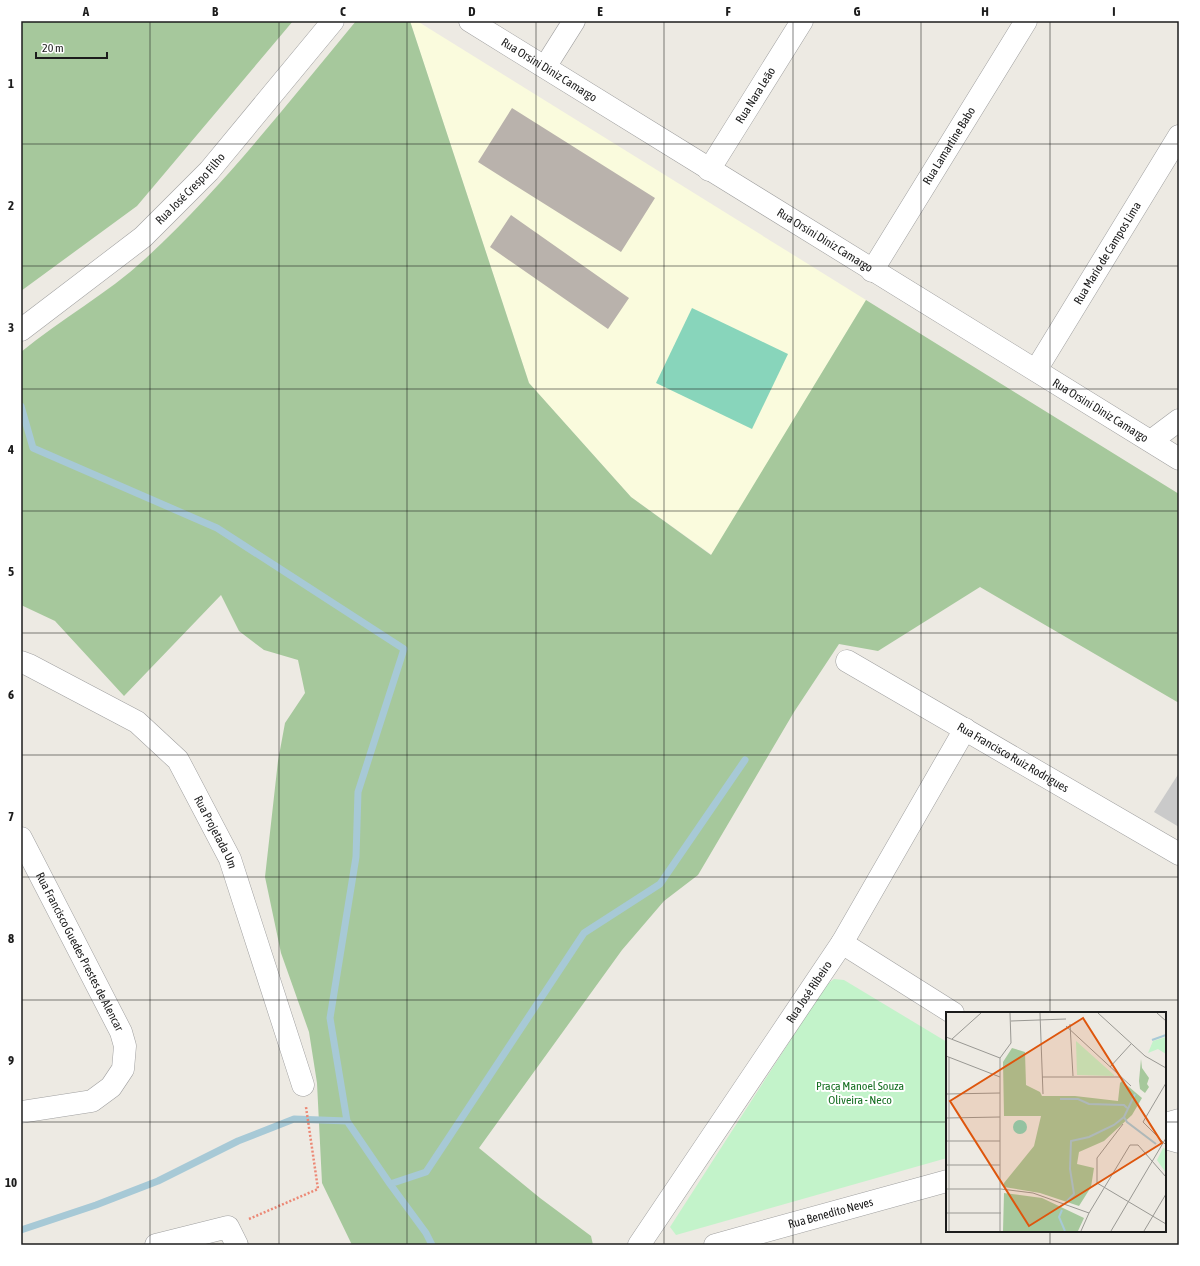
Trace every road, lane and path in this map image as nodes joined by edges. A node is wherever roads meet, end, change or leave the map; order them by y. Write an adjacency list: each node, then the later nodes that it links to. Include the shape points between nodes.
1 (333, 21): 10 (street, Rua José Crespo Filho, via 208,171 144,237)
2 (470, 21): 6 (street, Rua Orsini Diniz Camargo)
3 (574, 21): 6 (street)
4 (802, 21): 8 (street, Rua Nara Leão)
5 (1026, 21): 9 (street, Rua Lamartine Babo)
6 (545, 67): 8 (street, Rua Orsini Diniz Camargo)
7 (1179, 136): 11 (street, Rua Mario de Campos Lima)
8 (710, 170): 9 (street, Rua Orsini Diniz Camargo)
9 (872, 270): 11 (street, Rua Orsini Diniz Camargo)
10 (21, 330)
11 (1036, 370): 13 (street, Rua Orsini Diniz Camargo)
12 (1179, 420): 13 (street)
13 (1151, 441): 14 (street, Rua Orsini Diniz Camargo)
14 (1179, 459)
15 (847, 661): 17 (street, Rua Francisco Ruiz Rodrigues)
16 (21, 662): 22 (street, Rua Projetada Um, via 137,722 178,760 230,859)
17 (965, 729): 19 (street, Rua Francisco Ruiz Rodrigues); 20 (street, Rua José Ribeiro)
18 (21, 838): 24 (street, Rua Francisco Guedes Prestes de Alencar, via 121,1032 125,1046 123,1069 111,1087 92,1101)
19 (1179, 854)
20 (842, 943): 21 (street); 33 (street, Rua José Ribeiro)
21 (951, 1012)
22 (303, 1085)
23 (306, 1109): 30 (path, via 318,1189)
24 (21, 1112)
25 (1179, 1120): 26 (street)
26 (1166, 1124)
27 (1166, 1138): 28 (street)
28 (1179, 1142)
29 (946, 1181): 31 (street, Rua Benedito Neves)
30 (232, 1236): 32 (street)
31 (747, 1241): 34 (street, Rua Benedito Neves)
32 (156, 1245)
33 (639, 1245)
34 (715, 1245)

